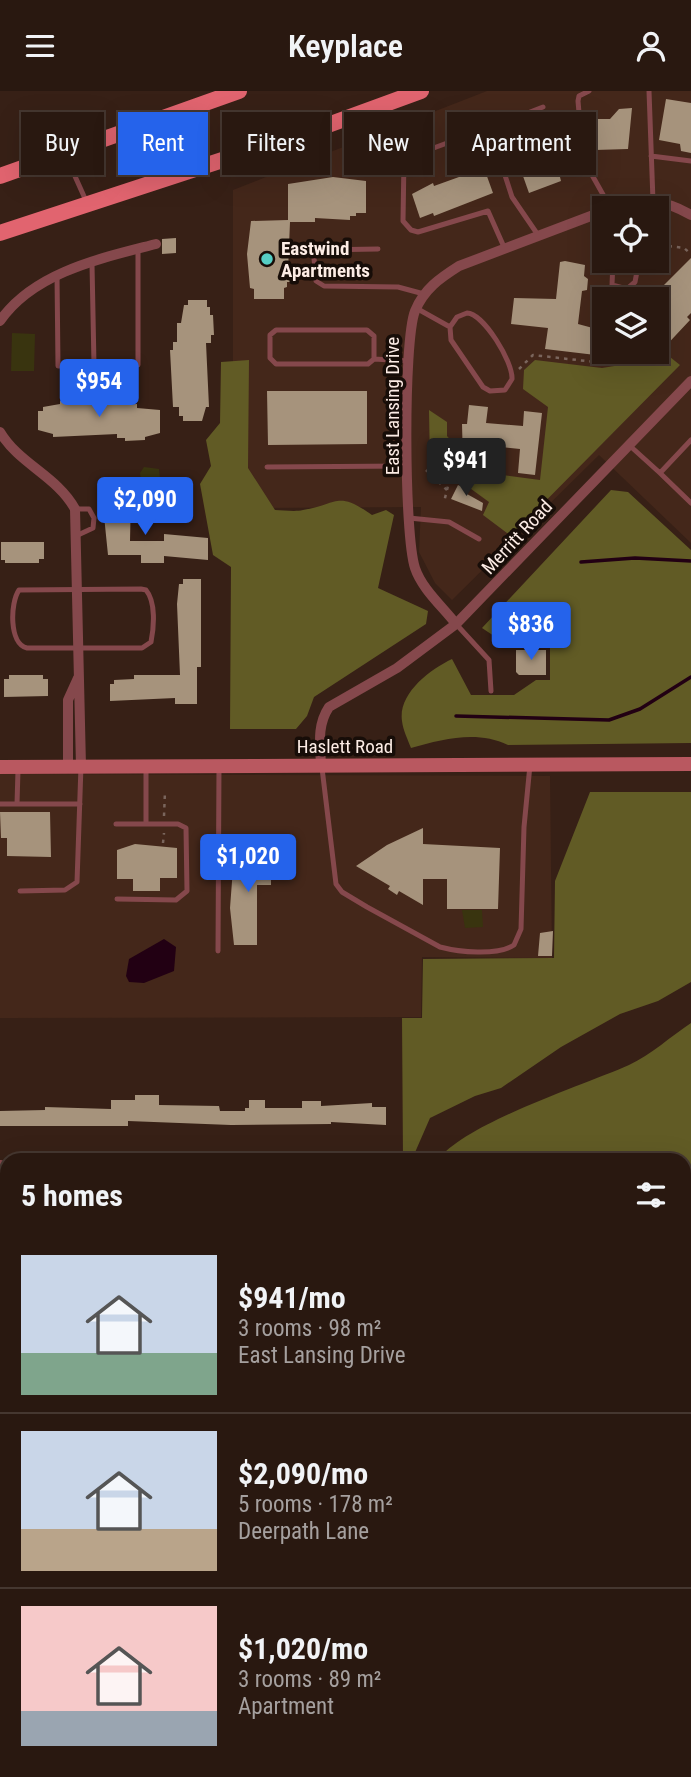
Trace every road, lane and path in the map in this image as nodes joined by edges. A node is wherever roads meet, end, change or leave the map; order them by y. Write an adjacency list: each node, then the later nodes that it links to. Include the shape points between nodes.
1 (239, 91): 6 (main road)
2 (421, 91): 15 (main road)
3 (589, 91): 13 (lane, via 578,101 581,151)
4 (649, 91): 8 (lane)
5 (543, 107): 20 (lane, via 497,125 491,132 512,197)
6 (104, 139)
7 (447, 143): 23 (lane, via 404,159 406,226 418,232 488,211)
8 (651, 156): 9 (lane); 14 (lane)
9 (691, 161)
10 (21, 168): 12 (main road)
11 (74, 175): 15 (lane)
12 (0, 176)
13 (599, 196)
14 (653, 196)
15 (87, 203): 19 (main road)
16 (669, 204): 17 (street, East Lansing Drive)
17 (691, 215)
18 (592, 216): 20 (street, East Lansing Drive)
19 (0, 233)
20 (538, 235): 23 (street, East Lansing Drive)
21 (156, 244): 24 (street)
22 (669, 246): 26 (path)
23 (504, 247): 31 (street, East Lansing Drive, via 459,266)
24 (138, 249): 27 (street); 38 (lane, via 138,365)
25 (378, 249): 31 (lane, via 319,250 314,258 316,281 324,286 407,287)
26 (691, 254)
27 (92, 264): 30 (street); 38 (lane)
28 (612, 273): 29 (lane, via 612,285 627,289)
29 (637, 273)
30 (57, 275): 33 (street, via 28,290); 38 (lane, via 58,366)
31 (424, 294): 32 (street, East Lansing Drive)
32 (416, 308): 34 (lane); 36 (street, East Lansing Drive)
33 (0, 321)
34 (450, 327): 34 (lane, via 451,340 483,387 505,390 512,367 482,319 467,313)
35 (374, 359): 35 (lane, via 368,364 276,364 270,358 270,335 276,330 367,330 374,336); 36 (lane)
36 (408, 361): 45 (street, East Lansing Drive)
37 (592, 362): 39 (path, via 533,355)
38 (94, 365)
39 (519, 369)
40 (691, 381): 43 (street, Merritt Road)
41 (0, 432): 52 (street, via 16,453 59,487)
42 (691, 440): 48 (lane)
43 (629, 445): 48 (lane); 57 (street, Merritt Road)
44 (470, 464): 49 (path, via 454,462)
45 (409, 466): 46 (lane); 53 (street, East Lansing Drive)
46 (267, 467)
47 (426, 470): 49 (path)
48 (660, 473): 51 (lane)
49 (447, 490): 50 (path)
50 (443, 502)
51 (691, 503)
52 (75, 509): 54 (street); 54 (lane, via 89,509 94,518 93,528)
53 (409, 518): 55 (lane, via 449,522); 57 (street, East Lansing Drive, via 416,571)
54 (78, 535): 56 (street)
55 (479, 539)
56 (78, 590): 58 (street); 58 (lane, via 19,590 15,638 22,647); 58 (lane, via 146,590 152,599 152,635 147,646)
57 (456, 624): 59 (lane, via 489,660); 62 (street, Merritt Road, via 397,668 329,707 320,731)
58 (78, 648): 63 (street, via 78,678 68,700)
59 (491, 691)
60 (530, 764): 61 (main road, Haslett Road); 62 (main road, Haslett Road); 62 (lane, via 521,929 514,945 499,950 440,947 342,892 333,874)
61 (691, 764)
62 (321, 765): 65 (main road, Haslett Road)
63 (75, 766): 64 (main road, Haslett Road); 67 (main road, Haslett Road); 70 (lane)
64 (146, 766): 65 (main road, Haslett Road); 72 (lane)
65 (219, 766): 75 (lane)
66 (0, 767): 67 (main road, Haslett Road)
67 (18, 767): 69 (lane)
68 (0, 804): 69 (lane)
69 (18, 804): 70 (lane)
70 (80, 804): 73 (lane, via 77,882 65,890)
71 (116, 824): 72 (lane)
72 (146, 824): 74 (lane, via 186,828 187,891 176,899)
73 (20, 891)
74 (117, 899)
75 (218, 951)

